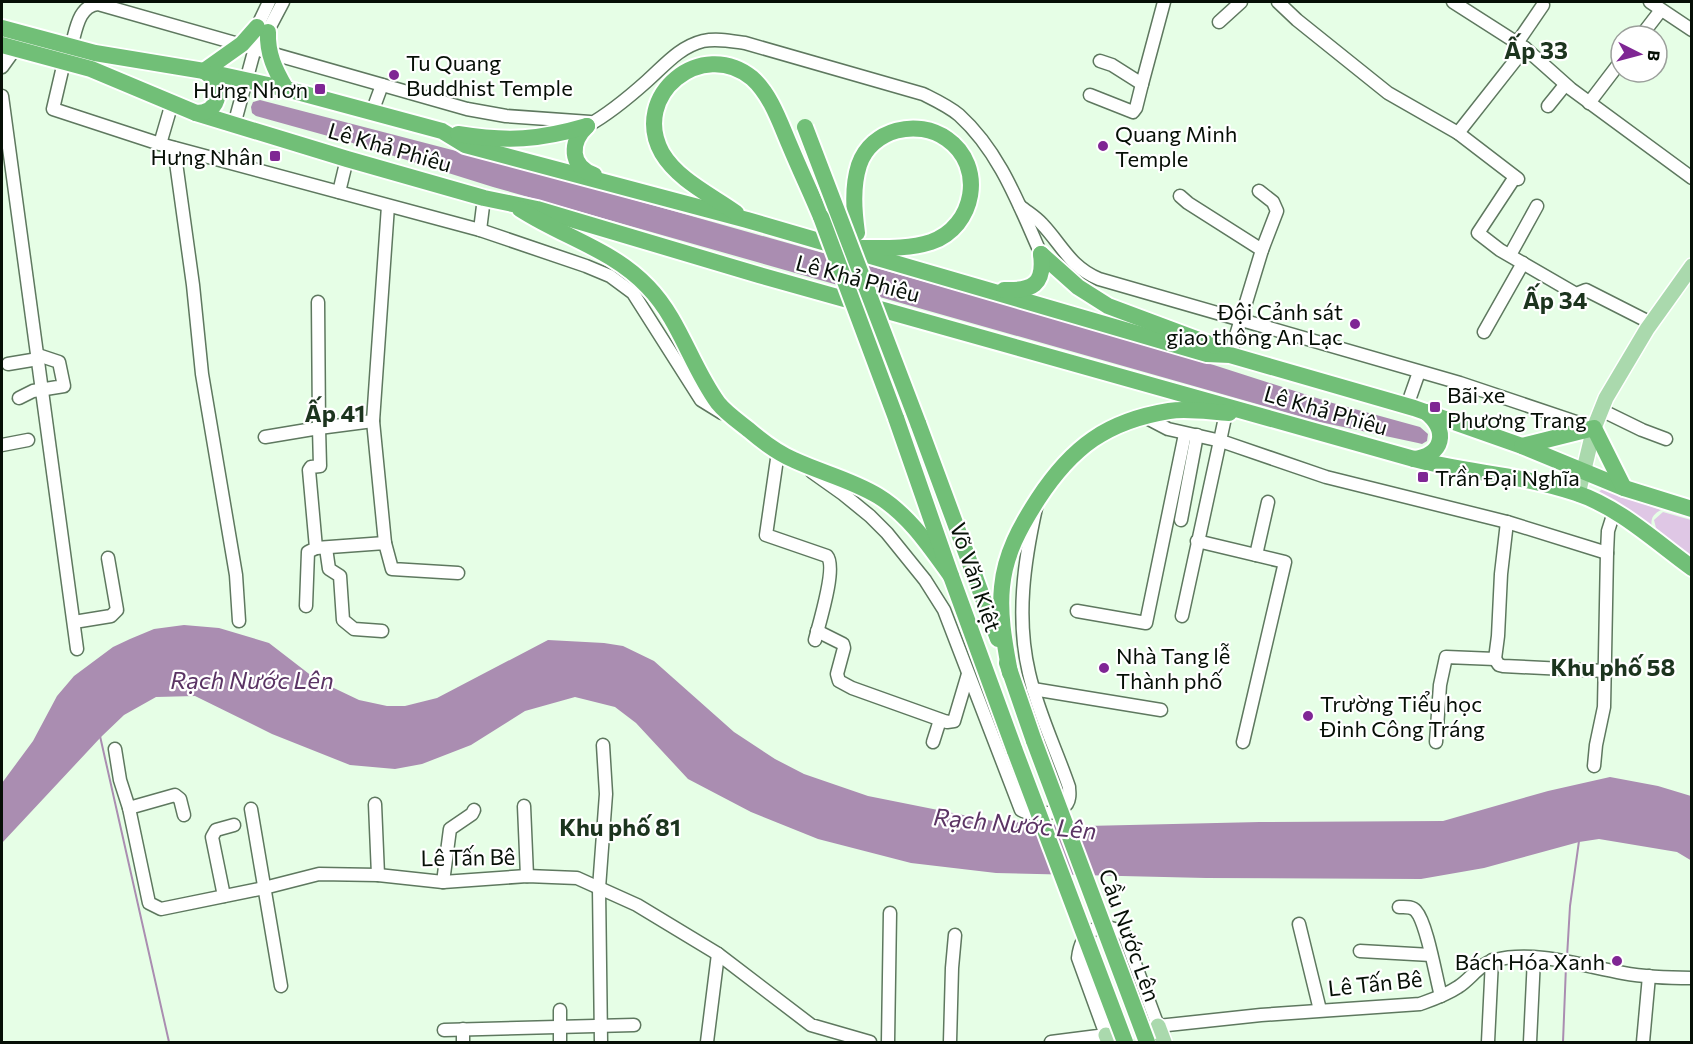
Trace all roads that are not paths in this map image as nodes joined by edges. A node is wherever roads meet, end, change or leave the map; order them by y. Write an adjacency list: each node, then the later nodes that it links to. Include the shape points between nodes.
1 (269, 2): 14 (street)
2 (283, 2): 14 (street)
3 (1164, 2): 25 (street)
4 (1241, 2): 11 (street)
5 (1278, 2): 40 (street, via 1388,93)
6 (1453, 2): 16 (street)
7 (1650, 2): 10 (street)
8 (92, 3): 18 (street); 19 (street, via 82,14)
9 (1543, 4): 16 (street)
10 (1661, 10): 12 (street); 15 (street)
11 (1219, 22)
12 (1650, 24)
13 (2, 27): 19 (highway, Lê Khả Phiêu)
14 (263, 30): 18 (highway); 18 (highway)
15 (1692, 30)
16 (1521, 45): 27 (street); 40 (street)
17 (8, 47): 19 (highway, Lê Khả Phiêu); 21 (street)
18 (255, 48): 22 (highway); 24 (street); 26 (street); 28 (highway)
19 (67, 55): 22 (highway, Lê Khả Phiêu); 31 (highway, Lê Khả Phiêu, via 90,69); 41 (street, via 52,110)
20 (1100, 62): 25 (street, via 1113,65)
21 (2, 67)
22 (204, 71): 24 (highway, Lê Khả Phiêu); 35 (highway, via 216,82 218,95 209,111)
23 (1609, 77): 32 (street)
24 (246, 80): 28 (highway, Lê Khả Phiêu); 37 (street)
25 (1142, 84): 29 (street, via 1133,112)
26 (382, 85): 34 (street); 36 (street, via 494,115)
27 (1565, 85): 32 (street); 33 (street)
28 (286, 89): 34 (highway, Lê Khả Phiêu)
29 (1090, 95)
30 (2, 96): 68 (street)
31 (172, 103): 35 (highway, Lê Khả Phiêu); 41 (street)
32 (1589, 103): 44 (street)
33 (1548, 106)
34 (372, 112): 39 (highway, Lê Khả Phiêu)
35 (196, 114): 37 (highway, Lê Khả Phiêu)
36 (591, 124): 39 (highway, via 538,138 513,140); 45 (highway, via 579,134 575,144 576,162 588,173); 52 (street, via 687,47 716,39 745,43 923,94 945,105 995,156)
37 (234, 126): 43 (highway, Lê Khả Phiêu)
38 (805, 127): 80 (highway, bridge)
39 (442, 131): 45 (highway, Lê Khả Phiêu, via 465,145)
40 (1458, 133): 59 (street, via 1517,178 1478,233)
41 (160, 144): 42 (street)
42 (174, 148): 47 (street); 118 (street, via 202,374 236,575)
43 (347, 159): 47 (street); 49 (highway, Lê Khả Phiêu)
44 (1692, 178)
45 (616, 185): 54 (highway, Lê Khả Phiêu)
46 (1259, 191): 57 (street, via 1273,202 1276,211)
47 (339, 192): 51 (street)
48 (1180, 196): 57 (street)
49 (484, 198): 50 (highway, Lê Khả Phiêu); 55 (street)
50 (512, 204): 77 (highway, Lê Khả Phiêu); 83 (highway, via 601,251 635,275 665,308 720,405)
51 (388, 206): 55 (street); 79 (street)
52 (1020, 206): 58 (street); 64 (street, via 1041,222 1057,245 1089,275)
53 (1538, 206): 59 (street)
54 (747, 220): 56 (highway, Lê Khả Phiêu); 114 (highway, Võ Văn Kiệt, bridge, via 688,181 663,155 658,143 654,119 663,91 684,73 711,64 736,69 752,78 781,120 896,418)
55 (480, 230): 83 (street, via 585,266 625,287 651,318 702,400)
56 (843, 248): 62 (highway, Lê Khả Phiêu); 80 (highway, bridge, via 902,247 932,242 952,230 966,211 972,182 955,145 923,129 903,129 883,136 859,164 854,190 855,219 874,296)
57 (1262, 250): 64 (street)
58 (1041, 254): 62 (highway, via 1042,271 1034,285 1021,290); 67 (highway, via 1078,287 1108,306 1211,344)
59 (1510, 255): 60 (street)
60 (1523, 263): 65 (street, via 1576,294 1586,290); 66 (street)
61 (1691, 268): 65 (main road)
62 (985, 290): 67 (highway, Lê Khả Phiêu, via 1208,354)
63 (318, 302): 81 (street)
64 (1241, 320): 67 (street); 70 (street)
65 (1651, 323): 74 (main road)
66 (1484, 332)
67 (1230, 355): 73 (highway, Lê Khả Phiêu)
68 (38, 357): 69 (street); 71 (street); 71 (street, via 59,362 64,386)
69 (8, 364)
70 (1419, 372): 73 (street); 82 (street)
71 (42, 390): 72 (street); 119 (street)
72 (19, 398)
73 (1407, 406): 75 (highway, Lê Khả Phiêu)
74 (1601, 410): 82 (main road); 86 (street)
75 (1426, 412): 90 (highway, Lê Khả Phiêu); 92 (highway, via 1437,424 1440,441 1430,454)
76 (1226, 413): 77 (highway); 78 (highway, via 1171,411); 88 (street)
77 (1263, 416): 92 (highway, Lê Khả Phiêu)
78 (1145, 417): 84 (street, via 1168,429); 105 (highway, via 1106,430 1068,458 1038,499)
79 (373, 421): 81 (street); 107 (street)
80 (918, 423): 124 (highway, Võ Văn Kiệt)
81 (319, 428): 85 (street); 108 (street, via 320,466 309,470)
82 (1594, 428): 90 (highway); 94 (main road); 95 (highway)
83 (750, 432): 91 (highway)
84 (1191, 434): 88 (street); 103 (street); 116 (street, via 1146,624)
85 (265, 437)
86 (1666, 439)
87 (28, 440): 89 (street)
88 (1221, 441): 104 (street, via 1326,477); 106 (street)
89 (2, 445)
90 (1522, 446): 94 (highway, Lê Khả Phiêu)
91 (778, 452): 93 (highway); 128 (street, via 766,535 830,560 816,635 843,644 839,681)
92 (1414, 459): 97 (highway, Lê Khả Phiêu)
93 (796, 461): 96 (highway); 99 (street)
94 (1584, 473): 95 (highway, Lê Khả Phiêu); 97 (main road); 102 (highway, Lê Khả Phiêu, via 1600,485 1634,499)
95 (1624, 488): 100 (highway, Lê Khả Phiêu)
96 (870, 492): 99 (street); 114 (highway, via 910,523)
97 (1578, 494): 101 (highway, Lê Khả Phiêu)
98 (1268, 502): 110 (street)
99 (855, 504): 125 (street, via 887,533 925,580 944,610)
100 (1692, 509)
101 (1614, 512): 109 (street); 112 (highway, Lê Khả Phiêu)
102 (1692, 517)
103 (1181, 520)
104 (1507, 522): 109 (street); 122 (street)
105 (1024, 535): 124 (highway, via 1011,546 1002,587 1001,615); 126 (street, via 1022,628)
106 (1197, 541): 110 (street); 117 (street)
107 (386, 543): 108 (street); 113 (street, via 392,569)
108 (321, 548): 115 (street, via 308,552); 120 (street, via 329,569 340,576 343,621 354,629)
109 (1607, 553): 123 (street)
110 (1256, 555): 131 (street, via 1285,562)
111 (108, 558): 119 (street, via 117,610 111,616)
112 (1692, 568)
113 (458, 573)
114 (951, 576): 135 (highway, Võ Văn Kiệt)
115 (306, 606)
116 (1077, 611)
117 (1182, 616)
118 (239, 621)
119 (74, 622): 121 (street)
120 (382, 631)
121 (77, 649)
122 (1495, 659): 123 (street, via 1503,666); 132 (street, via 1446,657)
123 (1605, 671): 136 (street, via 1604,707)
124 (1010, 673): 129 (highway, Võ Văn Kiệt)
125 (968, 674): 126 (street, via 1021,810 1047,814 1064,807 1070,799 1069,787); 128 (street, via 954,720)
126 (1033, 689): 127 (street)
127 (1161, 710)
128 (940, 720): 130 (street)
129 (1035, 741): 153 (highway, Cầu Nước Lên, bridge)
130 (933, 742)
131 (1243, 742)
132 (1436, 742)
133 (603, 745): 148 (street, via 606,794)
134 (115, 749): 139 (street, Lê Tấn Bê)
135 (1015, 751): 181 (highway, Cầu Nước Lên, bridge)
136 (1594, 766)
137 (375, 804): 144 (street)
138 (524, 806): 145 (street)
139 (129, 808): 142 (street, via 175,795); 149 (street, Lê Tấn Bê, via 149,903 161,909)
140 (251, 809): 147 (street)
141 (474, 810): 146 (street, via 450,829)
142 (184, 815)
143 (234, 825): 149 (street, via 216,830 212,837)
144 (378, 875): 146 (street, Lê Tấn Bê); 147 (street, Lê Tấn Bê, via 319,874)
145 (527, 876): 146 (street, Lê Tấn Bê); 148 (street, Lê Tấn Bê, via 577,878)
146 (443, 882)
147 (264, 888): 149 (street, Lê Tấn Bê); 162 (street)
148 (599, 888): 156 (street, Lê Tấn Bê, via 637,905); 167 (street)
149 (224, 896)
150 (1399, 907): 157 (street, via 1410,907 1418,913)
151 (890, 913): 178 (street)
152 (1299, 924): 165 (street)
153 (1104, 927): 168 (street, via 1124,934); 172 (street, via 1084,936 1079,946 1079,963); 182 (highway, Cầu Nước Lên, bridge)
154 (955, 935): 179 (street)
155 (1360, 951): 157 (street)
156 (718, 954): 176 (street); 177 (street, Lê Tấn Bê, via 811,1025)
157 (1431, 955): 163 (street)
158 (1534, 958): 159 (street); 160 (street); 185 (street)
159 (1492, 960): 163 (street, Lê Tấn Bê, via 1461,986); 184 (street)
160 (1649, 976): 161 (street); 186 (street)
161 (1692, 978)
162 (281, 986)
163 (1441, 996): 165 (street, Lê Tấn Bê, via 1420,1004)
164 (560, 1010): 169 (street)
165 (1320, 1010): 168 (street, Lê Tấn Bê)
166 (634, 1025): 167 (street)
167 (600, 1026): 169 (street); 175 (street)
168 (1158, 1026): 183 (main road)
169 (560, 1027): 170 (street); 174 (street)
170 (463, 1029): 171 (street); 173 (street)
171 (444, 1030)
172 (1107, 1039): 180 (street)
173 (463, 1042)
174 (560, 1042)
175 (601, 1042)
176 (707, 1042)
177 (870, 1042)
178 (888, 1042)
179 (950, 1042)
180 (1051, 1042)
181 (1125, 1042)
182 (1147, 1042)
183 (1164, 1042)
184 (1488, 1042)
185 (1530, 1042)
186 (1643, 1042)

